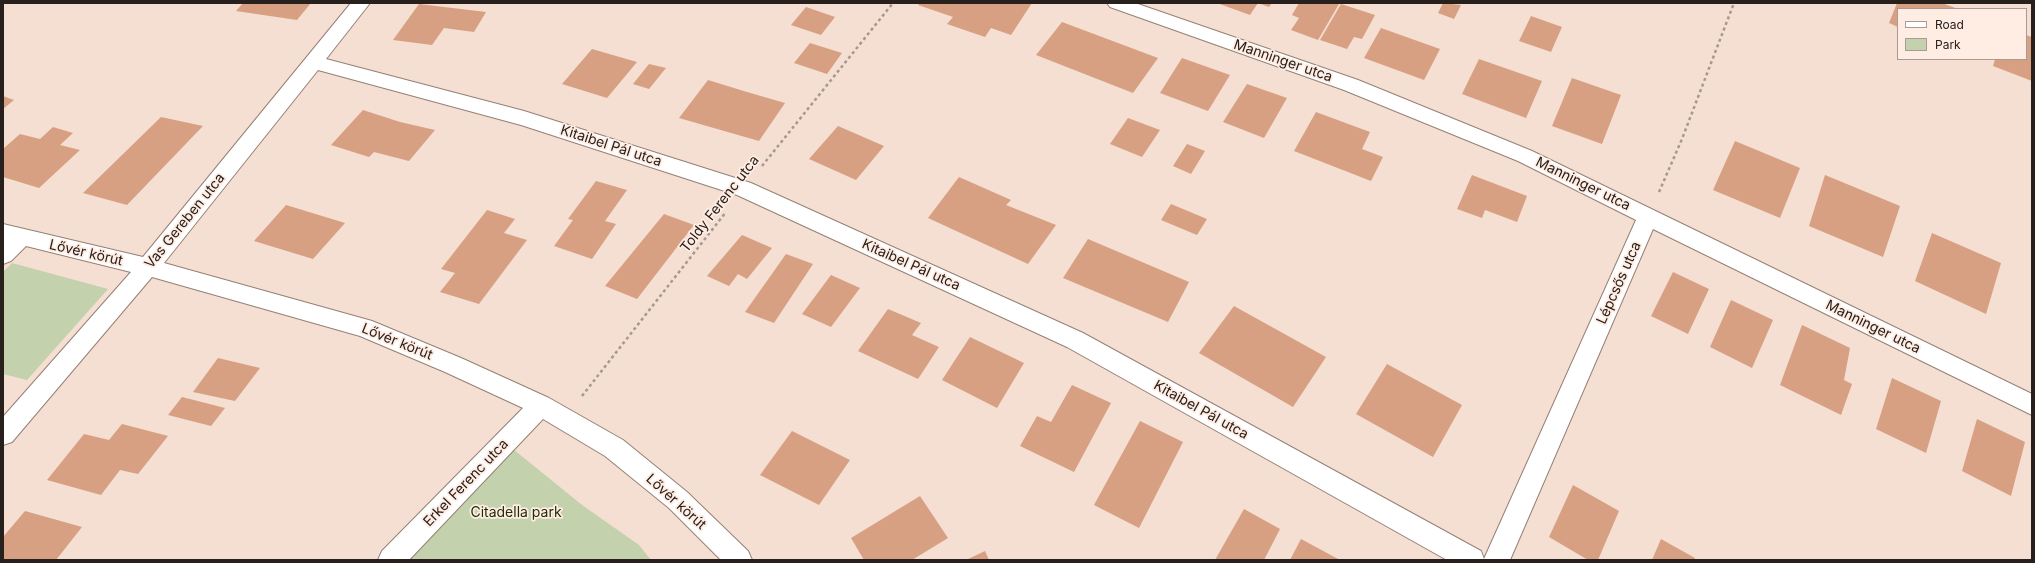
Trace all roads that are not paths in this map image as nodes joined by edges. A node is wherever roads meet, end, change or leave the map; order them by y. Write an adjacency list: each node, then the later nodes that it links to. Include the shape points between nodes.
1 (361, 3): 3 (street, Vas Gereben utca)
2 (1116, 3): 4 (street, Manninger utca, via 1351,85 1525,156)
3 (313, 62): 7 (street, Vas Gereben utca); 13 (street, Kitaibel Pál utca, via 524,118 744,189 1075,340)
4 (1648, 216): 9 (street, Manninger utca); 14 (street, Lépcsős utca)
5 (12, 235): 6 (street); 7 (street, Lővér körút)
6 (3, 255)
7 (147, 267): 8 (street, Lővér körút, via 364,328); 10 (street, Vas Gereben utca)
8 (541, 405): 11 (street, Erkel Ferenc utca); 12 (street, Lővér körút, via 614,448 678,500)
9 (2032, 405)
10 (3, 434)
11 (391, 560)
12 (739, 560)
13 (1472, 560)
14 (1497, 560)

